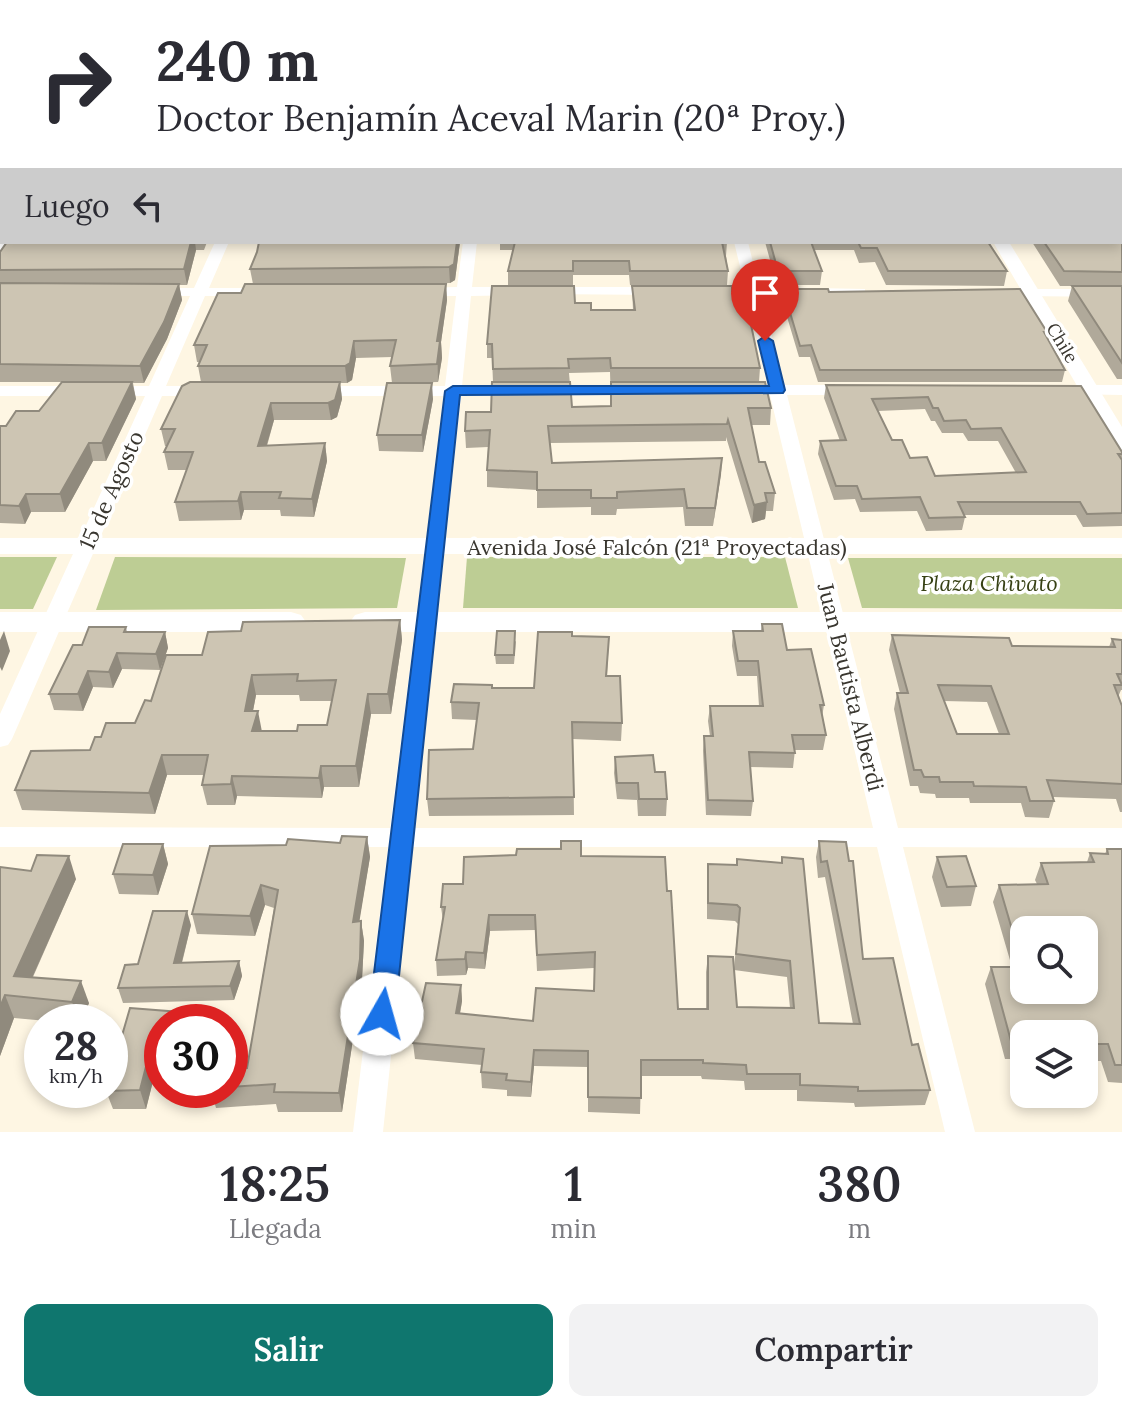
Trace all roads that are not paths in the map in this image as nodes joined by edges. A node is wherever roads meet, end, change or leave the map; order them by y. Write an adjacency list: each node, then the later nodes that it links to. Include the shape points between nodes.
1 (221, 244): 7 (street, 15 de Agosto)
2 (470, 244): 10 (street)
3 (741, 244): 5 (street, Juan Bautista Alberdi)
4 (1002, 244): 13 (street, Chile)
5 (753, 291): 10 (street); 11 (street); 17 (street, Juan Bautista Alberdi)
6 (139, 292): 7 (street)
7 (200, 292): 8 (street); 23 (street, 15 de Agosto)
8 (278, 292)
9 (402, 292): 10 (street)
10 (464, 292): 26 (street)
11 (877, 292)
12 (1001, 293): 13 (street)
13 (1032, 293): 14 (street); 20 (street, Chile)
14 (1122, 293)
15 (654, 390): 26 (street)
16 (731, 390): 17 (street)
17 (778, 390): 18 (street); 32 (street, Juan Bautista Alberdi)
18 (871, 390)
19 (1058, 390): 20 (street)
20 (1090, 390): 21 (street); 27 (street, Chile)
21 (1122, 390)
22 (0, 391): 23 (street)
23 (156, 391): 24 (street); 29 (street, 15 de Agosto)
24 (218, 391)
25 (297, 391): 26 (street)
26 (453, 391): 31 (street)
27 (1122, 444)
28 (0, 546): 29 (main road, Avenida José Falcón (21ª Proyectadas))
29 (86, 546): 31 (main road, Avenida José Falcón (21ª Proyectadas)); 34 (street, 15 de Agosto)
30 (1122, 546): 32 (main road, Avenida José Falcón (21ª Proyectadas))
31 (435, 547): 32 (main road, Avenida José Falcón (21ª Proyectadas)); 35 (street)
32 (817, 548): 36 (street, Juan Bautista Alberdi)
33 (0, 622): 34 (main road)
34 (52, 622): 35 (main road); 38 (street, 15 de Agosto)
35 (427, 622): 36 (main road); 40 (street)
36 (835, 622): 37 (main road); 41 (street, Juan Bautista Alberdi)
37 (1122, 622)
38 (0, 739)
39 (0, 837): 40 (street)
40 (403, 838): 41 (street); 43 (street)
41 (888, 838): 42 (street); 44 (street, Juan Bautista Alberdi)
42 (1122, 838)
43 (368, 1132)
44 (960, 1132)

